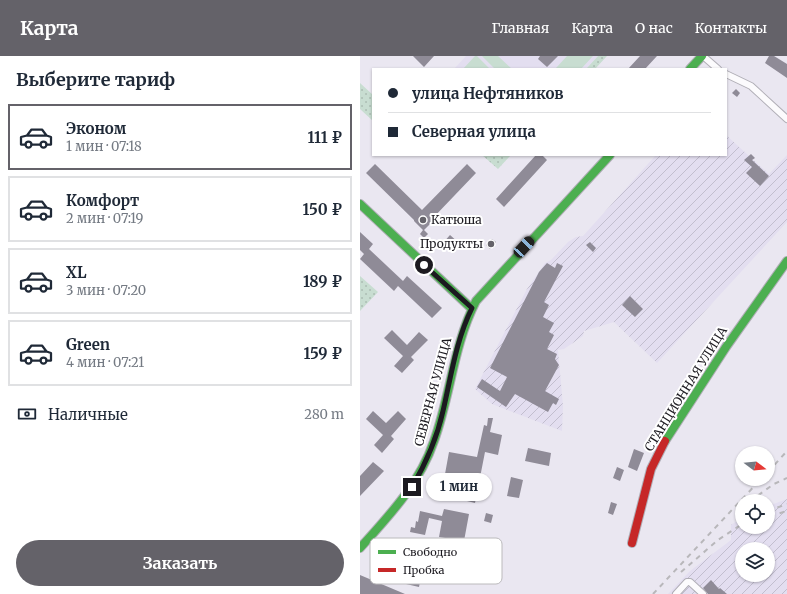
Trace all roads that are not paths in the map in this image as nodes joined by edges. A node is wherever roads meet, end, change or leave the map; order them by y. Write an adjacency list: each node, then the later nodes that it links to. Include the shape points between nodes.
1 (703, 56): 2 (main road); 3 (street)
2 (691, 68)
3 (717, 68)
4 (727, 74): 5 (street, via 751,86)
5 (787, 119)
6 (609, 156): 9 (main road, СЕВЕРНАЯ УЛИЦА, via 484,290)
7 (360, 204): 9 (main road)
8 (787, 261): 10 (main road, СТАНЦИОННАЯ УЛИЦА, via 726,347 661,447 651,469)
9 (472, 308): 11 (main road, СЕВЕРНАЯ УЛИЦА, via 464,326 440,424 426,461 405,497)
10 (632, 543)
11 (360, 548)
12 (676, 594): 13 (street, via 690,582)
13 (703, 594)

